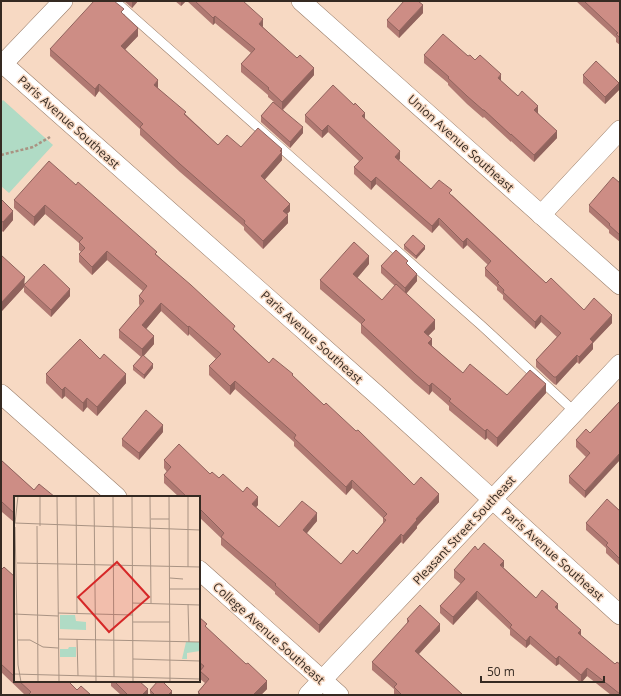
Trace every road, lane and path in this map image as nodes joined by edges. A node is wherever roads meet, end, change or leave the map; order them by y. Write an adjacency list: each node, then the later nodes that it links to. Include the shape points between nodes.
1 (63, 1): 4 (street)
2 (115, 1): 12 (lane, via 482,326)
3 (301, 1): 8 (street, Union Avenue Southeast)
4 (2, 64): 14 (street, Paris Avenue Southeast)
5 (620, 130): 8 (street)
6 (50, 137): 7 (path, via 33,147)
7 (1, 155)
8 (541, 215): 9 (street, Union Avenue Southeast)
9 (620, 285)
10 (620, 364): 12 (street, Pleasant Street Southeast)
11 (1, 394): 13 (street)
12 (575, 412): 14 (street, Pleasant Street Southeast)
13 (116, 496)
14 (492, 499): 16 (street, Paris Avenue Southeast); 17 (street, Pleasant Street Southeast)
15 (200, 571): 17 (street, College Avenue Southeast)
16 (620, 615)
17 (322, 680): 18 (street, Pleasant Street Southeast); 19 (street, College Avenue Southeast)
18 (308, 695)
19 (340, 695)

